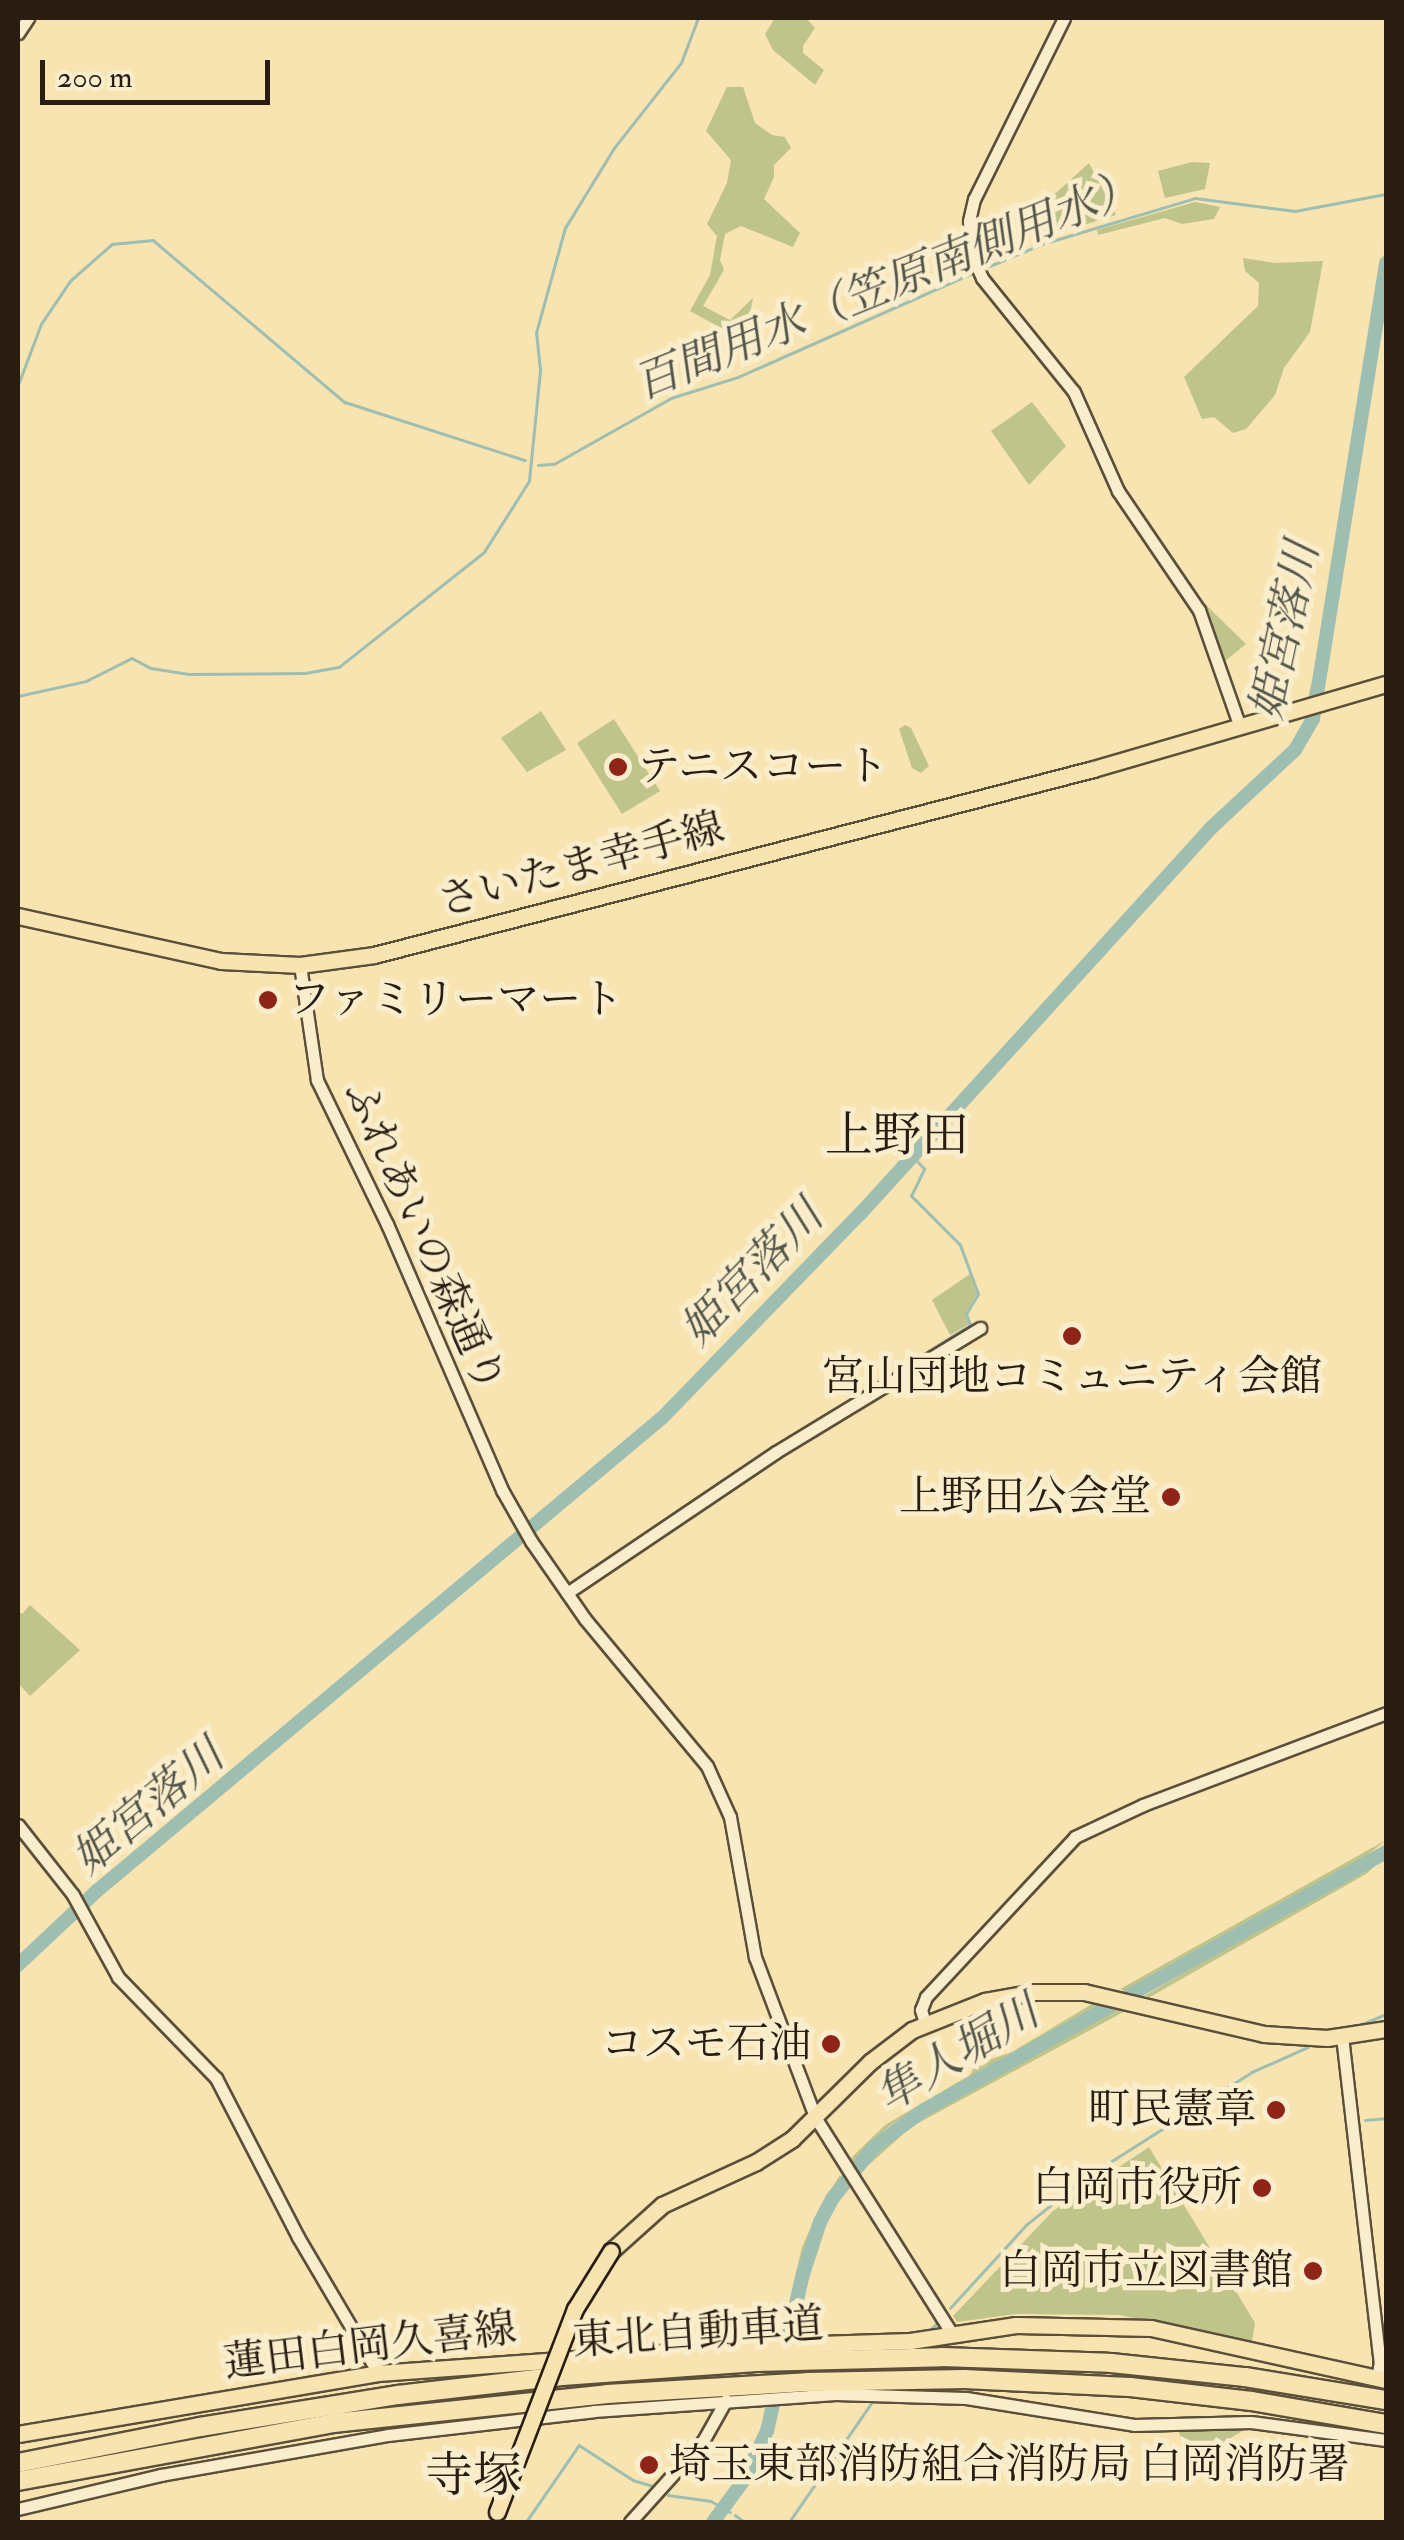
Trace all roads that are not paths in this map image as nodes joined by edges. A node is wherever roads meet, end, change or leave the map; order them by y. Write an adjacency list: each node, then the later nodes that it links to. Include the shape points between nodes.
1 (28, 18): 3 (street)
2 (1064, 18): 5 (street, via 974,199 971,253 982,278 1074,392 1118,492 1199,610)
3 (18, 33)
4 (1386, 684): 5 (main road, さいたま幸手線)
5 (1240, 724): 7 (main road, さいたま幸手線, via 1076,773 374,955)
6 (18, 916): 7 (main road, さいたま幸手線, via 221,961)
7 (300, 965): 9 (street, ふれあいの森通り, via 317,1080 522,1526)
8 (980, 1328): 9 (street, via 776,1452)
9 (568, 1593): 15 (street, via 686,1738 722,1794 747,1931)
10 (1386, 1713): 12 (street, via 1074,1836 926,1997)
11 (18, 1825): 19 (street, via 73,1895 118,1977 216,2078)
12 (925, 2023): 14 (main road, via 1010,1995 1049,1991 1112,1996 1264,2034); 15 (main road, via 870,2062)
13 (1386, 2029): 14 (main road)
14 (1342, 2036): 20 (street)
15 (815, 2117): 16 (street); 31 (main road, bridge, via 756,2162 662,2205 611,2251 575,2309)
16 (953, 2335): 17 (main road); 20 (main road, via 1016,2325 1152,2328)
17 (813, 2352): 18 (highway, 東北自動車道); 24 (highway, 東北自動車道, via 1111,2364)
18 (756, 2354): 19 (main road, 蓮田白岡久喜線); 28 (highway, 東北自動車道, via 398,2395)
19 (378, 2373): 26 (main road, 蓮田白岡久喜線)
20 (1382, 2379)
21 (805, 2389): 22 (highway, 東北自動車道); 25 (highway, 東北自動車道, via 964,2379 1114,2386); 27 (street, via 966,2398 1134,2425 1251,2422)
22 (749, 2391): 23 (street); 29 (highway, 東北自動車道, via 333,2423)
23 (726, 2400): 30 (street, via 388,2436 161,2475); 32 (street, via 694,2452)
24 (1386, 2400)
25 (1386, 2424)
26 (18, 2434)
27 (1386, 2440)
28 (18, 2463)
29 (18, 2481)
30 (18, 2509)
31 (495, 2517)
32 (630, 2522)

